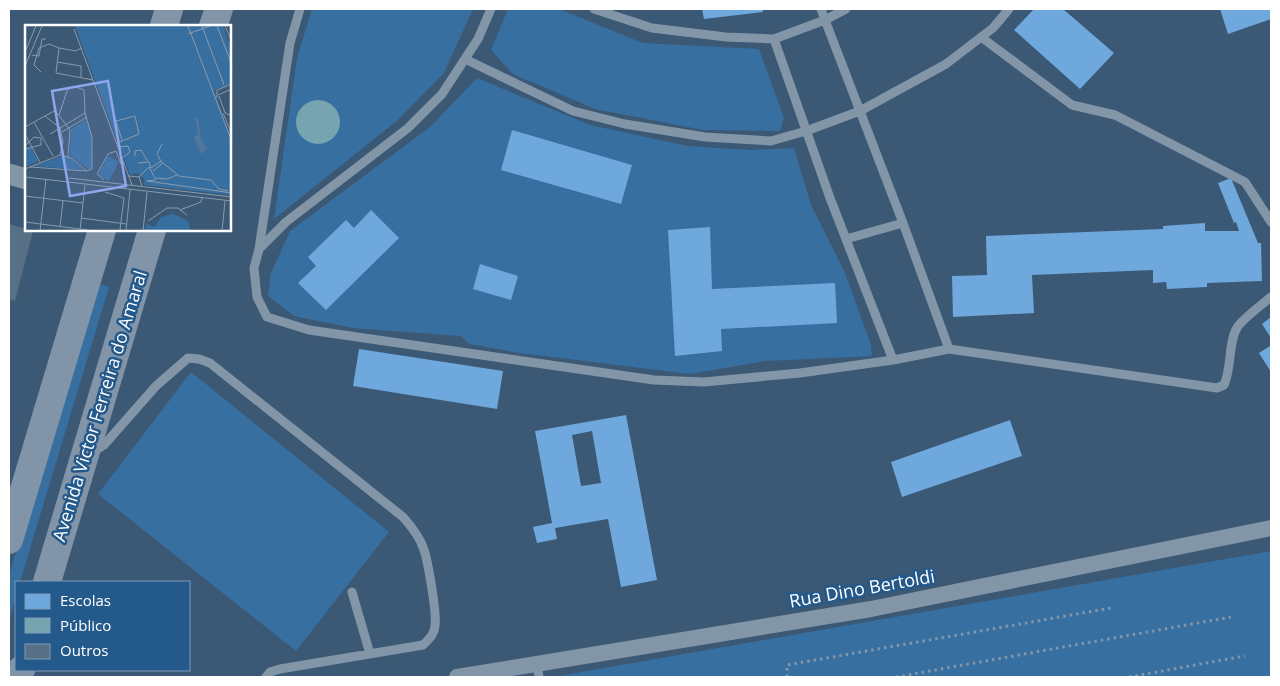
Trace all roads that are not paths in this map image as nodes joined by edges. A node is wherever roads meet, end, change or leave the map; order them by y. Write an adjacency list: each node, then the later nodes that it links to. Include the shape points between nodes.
1 (170, 9): 10 (highway)
2 (218, 9): 11 (highway)
3 (300, 9): 24 (lane, via 290,43)
4 (491, 9): 14 (lane)
5 (594, 9): 13 (lane, via 652,28)
6 (821, 9): 9 (lane)
7 (846, 9): 9 (lane)
8 (1009, 9): 12 (lane)
9 (825, 20): 13 (lane); 15 (lane)
10 (164, 25)
11 (213, 25)
12 (981, 37): 15 (lane, via 946,64); 20 (lane, via 1072,105 1115,115 1245,182)
13 (774, 39): 16 (lane)
14 (465, 59): 16 (lane, via 573,111 625,124 705,137 771,141); 24 (lane, via 442,94 408,128 286,222)
15 (860, 110): 16 (lane); 19 (lane)
16 (806, 131): 23 (lane)
17 (9, 174): 18 (street)
18 (25, 179)
19 (903, 222): 23 (lane); 26 (lane)
20 (1271, 222)
21 (102, 231): 30 (highway)
22 (152, 231): 28 (highway, Avenida Victor Ferreira do Amaral)
23 (846, 239): 27 (lane)
24 (259, 249): 27 (lane, via 254,268 256,296 267,317 309,330 654,380 704,382)
25 (1271, 296): 26 (lane, via 1237,328 1228,377 1224,385 1217,388)
26 (948, 349): 27 (lane)
27 (893, 360)
28 (84, 457): 31 (highway, Avenida Victor Ferreira do Amaral); 33 (lane, via 104,445 156,386 188,358 210,363 404,517 417,534 424,550 435,612 431,638 423,645)
29 (1271, 528): 34 (street, Rua Dino Bertoldi, via 871,609)
30 (9, 540)
31 (47, 581)
32 (352, 592): 33 (lane)
33 (370, 654): 36 (lane, via 280,669)
34 (526, 672): 35 (street, Rua Dino Bertoldi)
35 (467, 676)
36 (266, 677)

